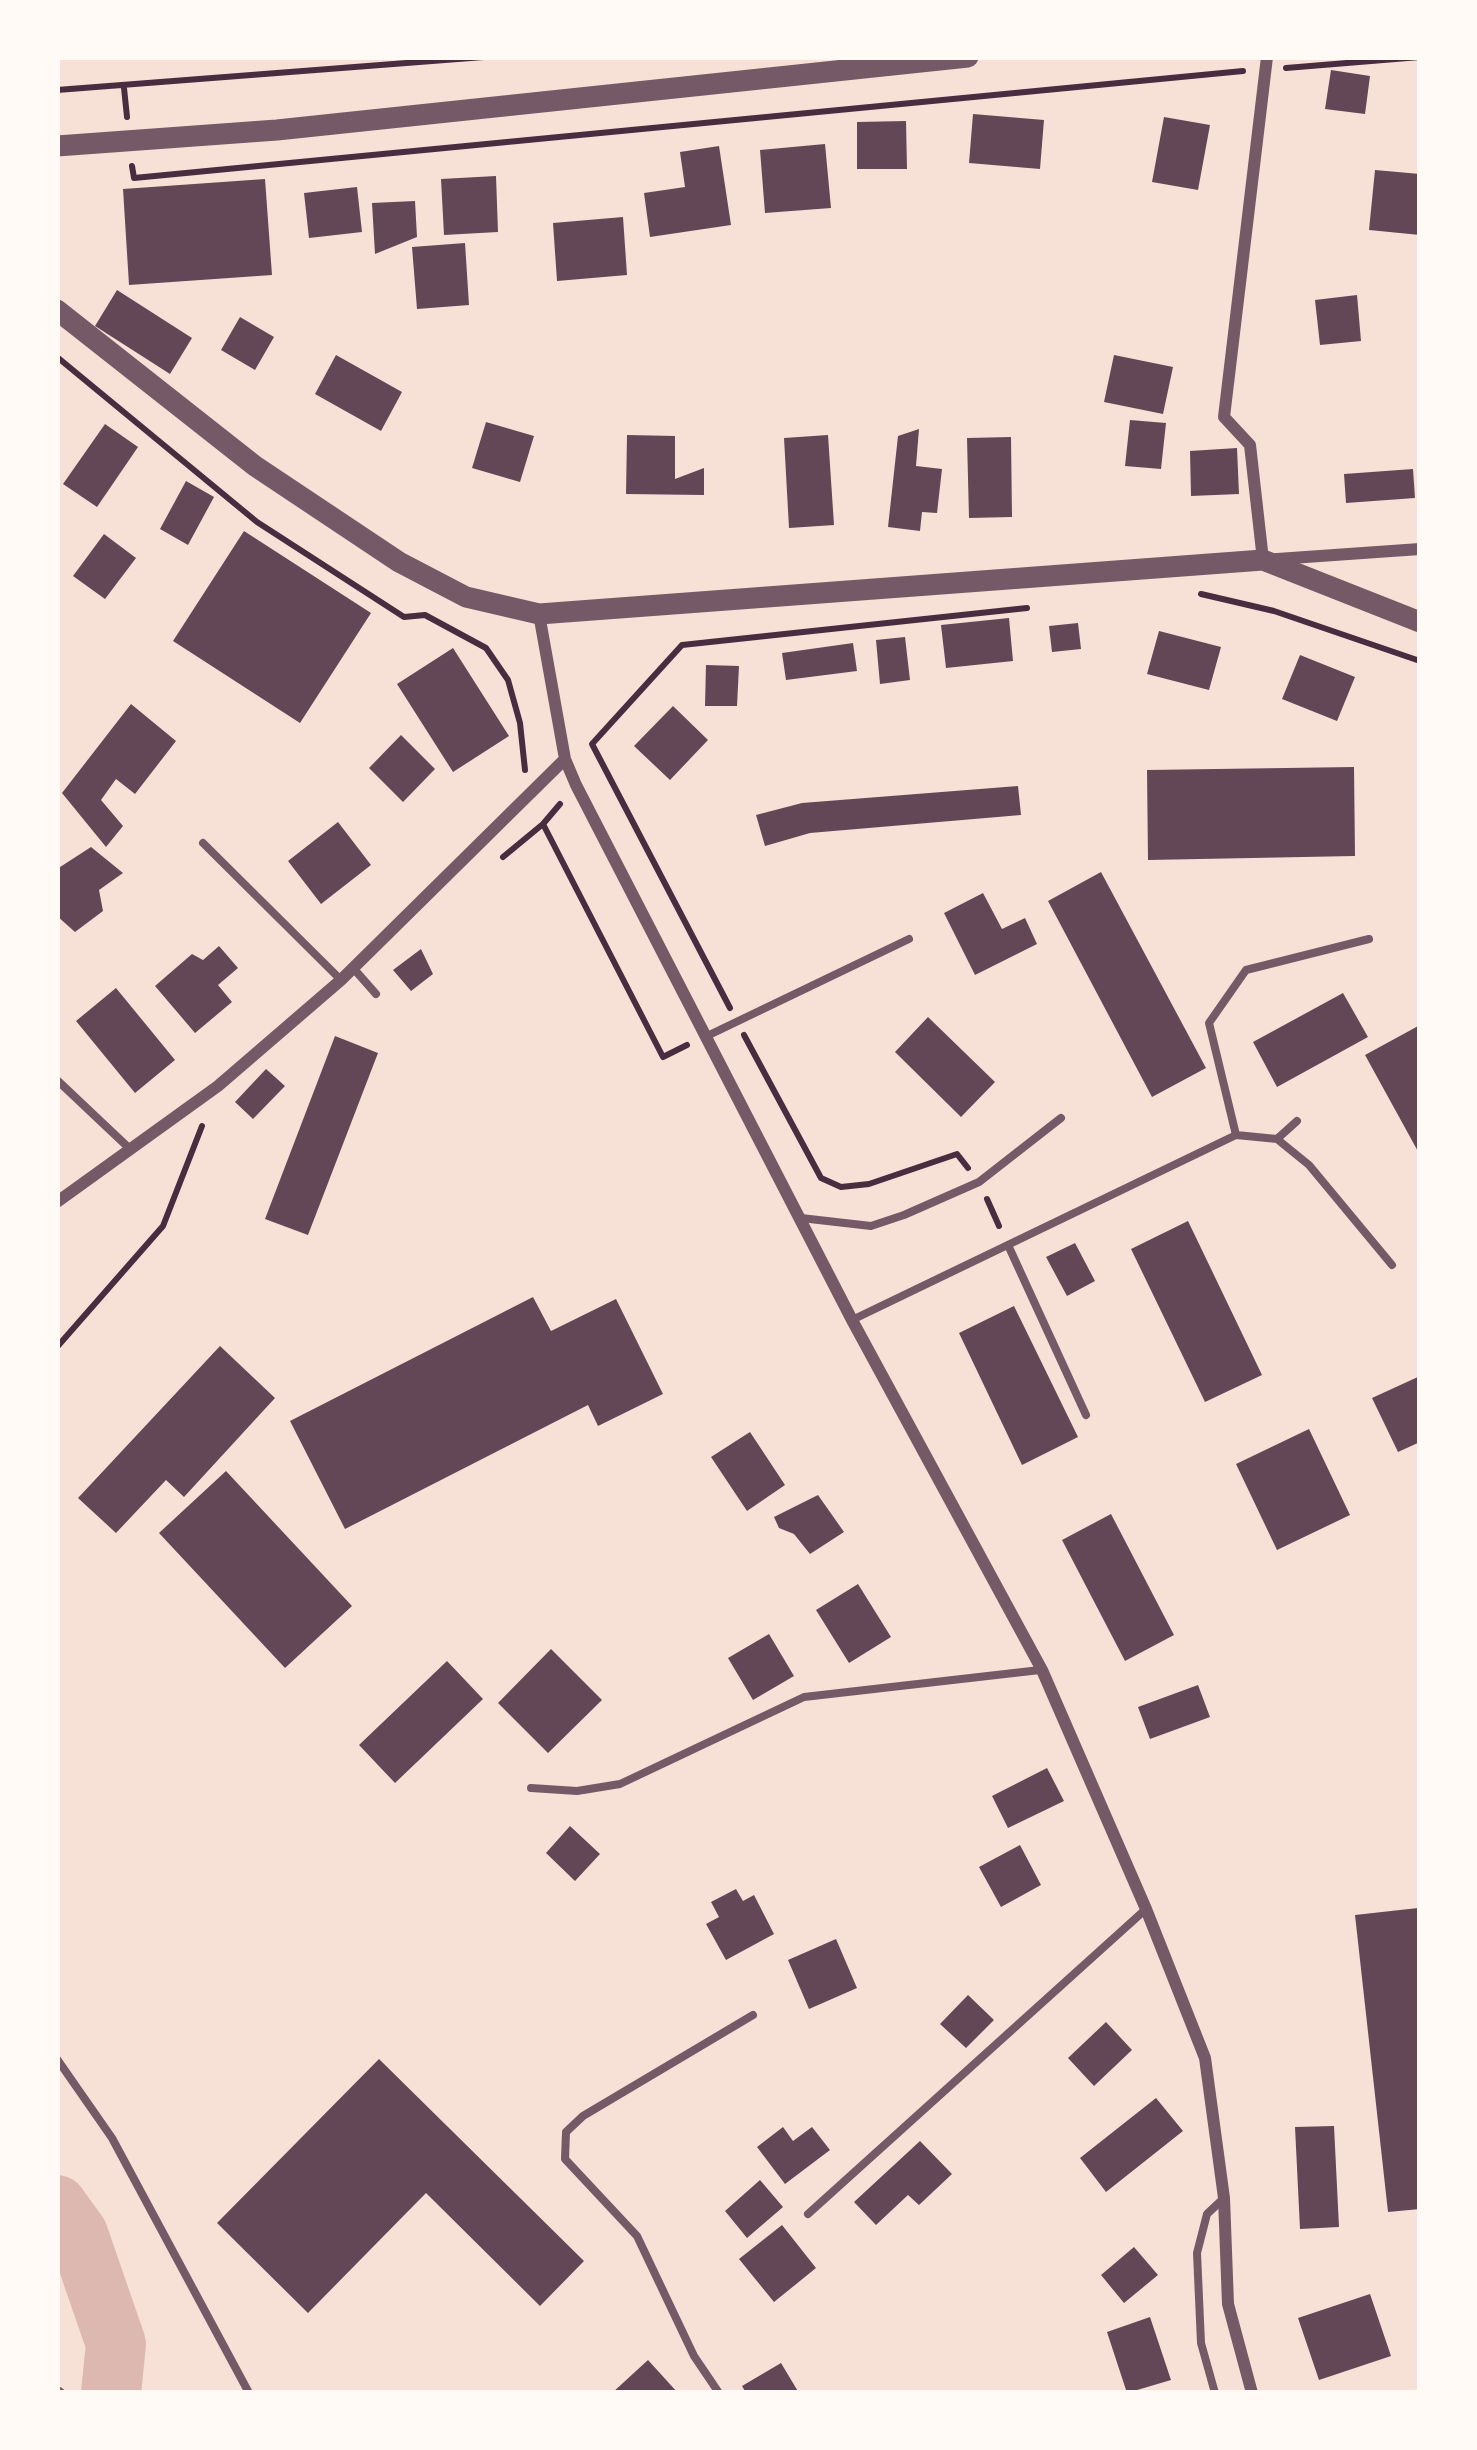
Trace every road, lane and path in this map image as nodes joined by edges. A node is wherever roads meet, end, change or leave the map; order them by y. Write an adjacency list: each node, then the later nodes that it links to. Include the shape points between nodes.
1 (484, 57): 5 (path)
2 (968, 57): 7 (street)
3 (1420, 57): 4 (path)
4 (1266, 63): 7 (path, via 134,178); 12 (street, via 1224,417 1250,445)
5 (124, 88): 6 (path); 7 (path)
6 (57, 90)
7 (130, 141): 8 (street)
8 (57, 146)
9 (57, 310): 15 (street, via 255,466 399,562 466,597)
10 (57, 357): 19 (path, via 257,522 404,617 425,615 486,648 508,680)
11 (1420, 549): 12 (street)
12 (1263, 560): 15 (street); 16 (street)
13 (1183, 591): 17 (path, via 1242,602)
14 (1040, 607): 28 (path, via 682,645 592,744)
15 (538, 614): 18 (street)
16 (1420, 622)
17 (1420, 661)
18 (565, 759): 19 (street); 29 (street)
19 (532, 794): 20 (path); 25 (street)
20 (543, 824): 22 (path); 29 (path, via 663,1057)
21 (203, 843): 26 (lane)
22 (488, 869)
23 (909, 938): 28 (lane)
24 (1369, 939): 34 (lane, via 1246,970 1209,1023)
25 (354, 969): 26 (street); 27 (lane)
26 (341, 980): 31 (street)
27 (376, 994)
28 (737, 1022): 29 (lane); 37 (path, via 820,1178 868,1184 957,1154)
29 (707, 1036): 39 (street)
30 (57, 1080): 36 (lane)
31 (218, 1086): 36 (street); 43 (path, via 163,1226)
32 (1061, 1118): 37 (lane)
33 (1297, 1121): 35 (lane)
34 (1236, 1135): 35 (lane); 40 (lane)
35 (1277, 1139): 41 (lane)
36 (130, 1149): 38 (street)
37 (979, 1182): 39 (lane, via 871,1226); 40 (path)
38 (57, 1202)
39 (800, 1218): 42 (street)
40 (1008, 1245): 42 (lane); 44 (lane)
41 (1392, 1265)
42 (852, 1320): 45 (street)
43 (57, 1347)
44 (1086, 1415)
45 (1042, 1670): 46 (lane, via 804,1697 620,1784); 47 (street)
46 (531, 1788)
47 (1146, 1909): 50 (street, via 1205,2058); 51 (lane)
48 (753, 2015): 53 (lane, via 566,2132 565,2159 637,2236)
49 (57, 2059): 52 (lane, via 112,2138)
50 (1224, 2198): 54 (lane, via 1208,2214 1197,2253 1201,2343); 55 (street, via 1228,2304)
51 (808, 2214)
52 (249, 2393)
53 (719, 2393)
54 (1215, 2393)
55 (1252, 2393)

